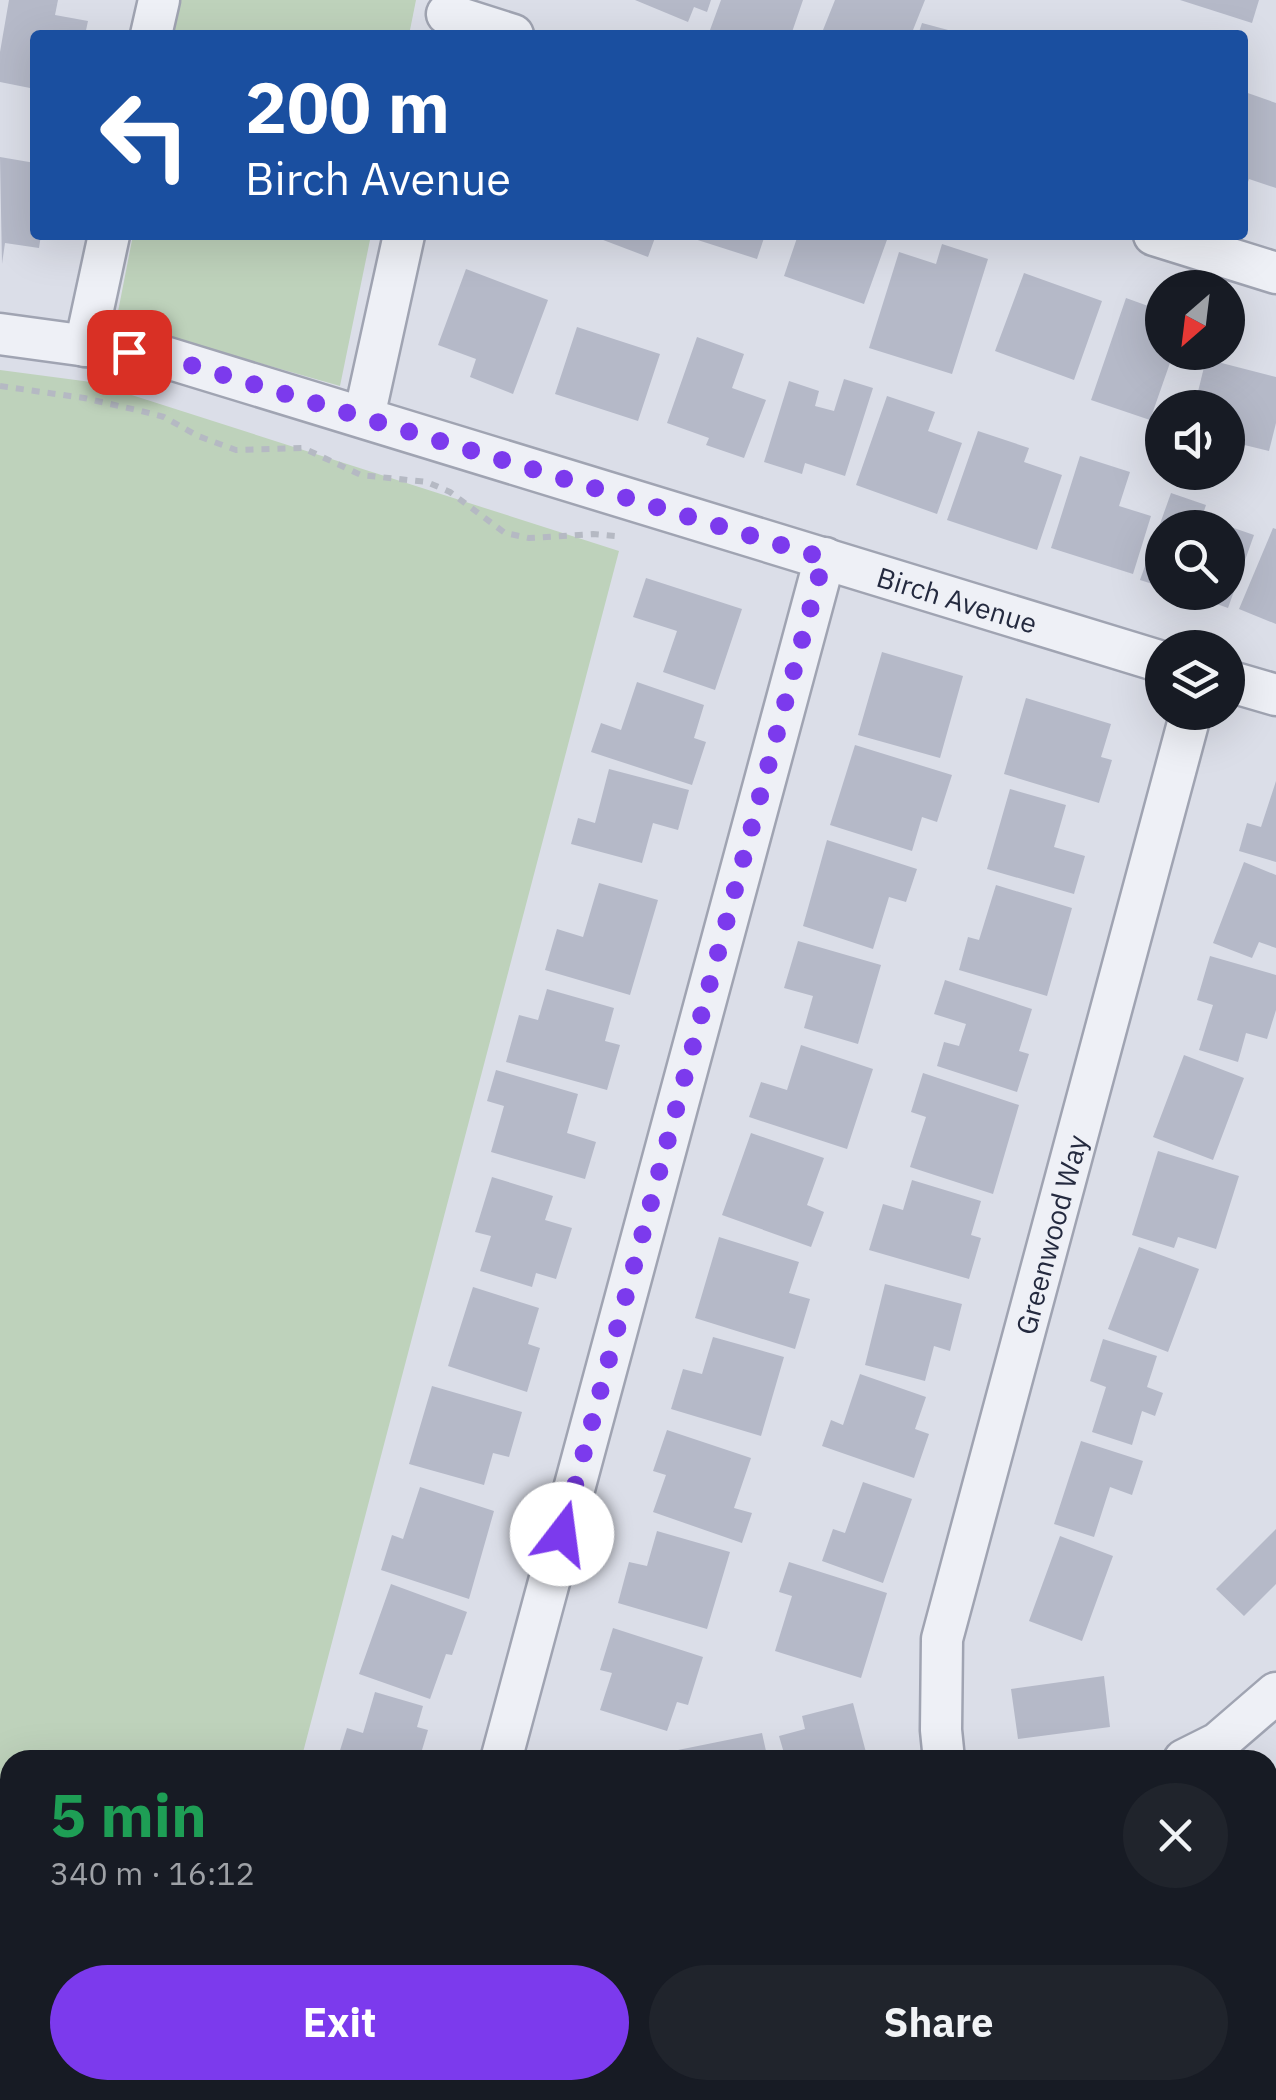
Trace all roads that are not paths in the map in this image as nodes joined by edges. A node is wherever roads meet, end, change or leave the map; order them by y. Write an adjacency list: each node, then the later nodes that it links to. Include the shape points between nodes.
1 (159, 0): 3 (street)
2 (447, 16): 4 (street)
3 (152, 30)
4 (496, 30)
5 (108, 240): 10 (street)
6 (403, 240): 11 (street)
7 (1170, 240): 8 (street)
8 (1276, 273)
9 (0, 334): 10 (street, Birch Avenue)
10 (85, 346): 11 (street, Birch Avenue, via 161,356)
11 (364, 418): 12 (street, Birch Avenue)
12 (824, 558): 13 (street, Birch Avenue); 18 (street)
13 (1145, 657)
14 (1245, 687): 15 (street)
15 (1276, 696)
16 (1187, 730): 19 (street, Greenwood Way, via 942,1639)
17 (1276, 1693): 20 (street)
18 (504, 1750)
19 (943, 1750)
20 (1203, 1750)

